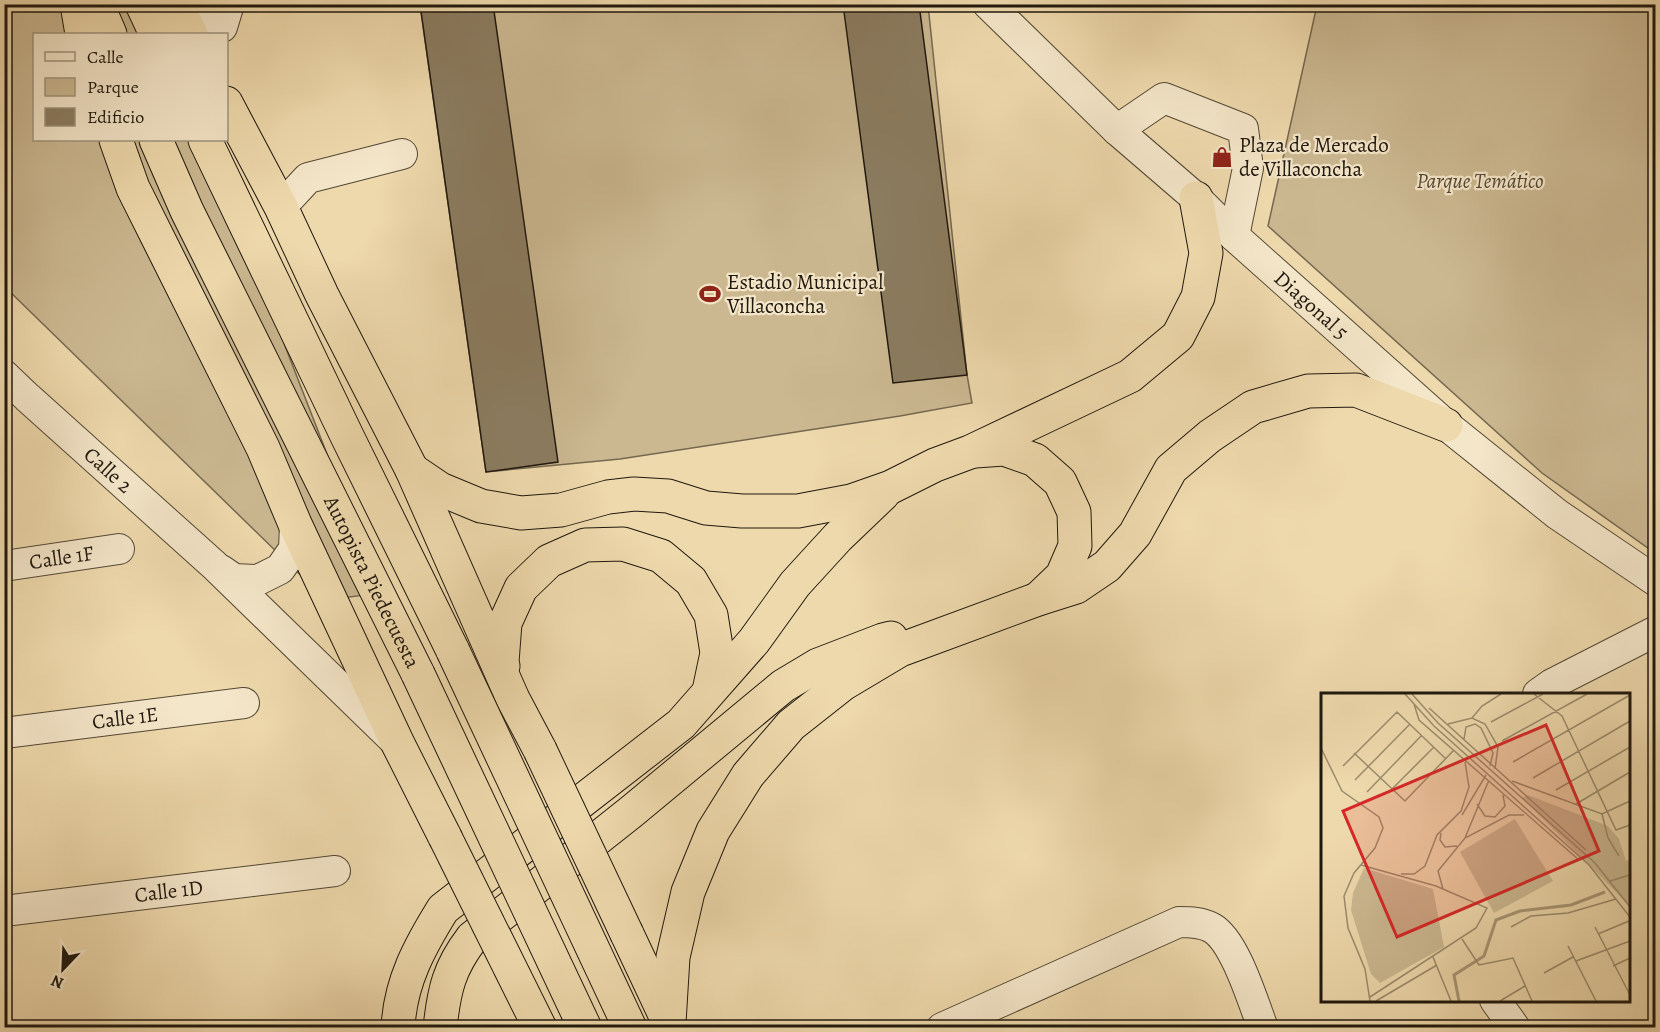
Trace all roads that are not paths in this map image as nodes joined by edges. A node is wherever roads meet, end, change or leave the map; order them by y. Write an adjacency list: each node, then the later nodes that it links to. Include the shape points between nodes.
1 (77, 4): 7 (highway)
2 (97, 4): 8 (highway)
3 (142, 4): 9 (highway)
4 (229, 4): 6 (street, via 222,27)
5 (988, 4): 12 (street, Diagonal 5)
6 (175, 5): 10 (highway)
7 (82, 33)
8 (110, 33)
9 (156, 33)
10 (189, 33)
11 (228, 107): 18 (highway)
12 (1117, 130): 17 (street, Diagonal 5); 19 (street, via 1164,98 1243,129 1248,168)
13 (116, 141): 26 (highway, via 133,188 263,448)
14 (156, 141): 47 (highway, Autopista Piedecuesta, bridge, via 187,211 418,674)
15 (205, 141): 48 (highway, Autopista Piedecuesta, bridge, via 453,651)
16 (402, 154): 18 (street, via 308,178)
17 (1196, 198): 19 (street, Diagonal 5); 23 (highway, via 1206,253 1198,297 1178,336 1130,376)
18 (281, 207): 24 (highway)
19 (1234, 236): 22 (street, Diagonal 5)
20 (4, 375): 21 (street, Calle 2)
21 (16, 398): 28 (street, Calle 2)
22 (1446, 425): 30 (street, Diagonal 5, via 1557,514); 31 (highway, via 1356,390 1308,391 1253,407 1210,436 1171,470 1135,534 1107,566 1076,587)
23 (970, 452): 25 (highway); 31 (highway, via 1004,449 1035,460 1060,482 1074,512 1075,546 1062,576)
24 (412, 470): 25 (highway, via 440,489 481,506 521,513 561,510 634,494 668,496 706,508 798,511 851,501); 36 (highway)
25 (891, 487): 34 (highway, via 795,584 754,642)
26 (295, 524): 28 (street, Calle 2, via 294,549 280,569 258,580 234,579); 39 (highway)
27 (118, 549): 29 (street, Calle 1F)
28 (213, 565): 39 (street, Calle 2)
29 (4, 566)
30 (1656, 581)
31 (1038, 599): 32 (highway)
32 (962, 627): 43 (highway, via 900,650 843,684 791,725 748,775 713,831 688,892 673,957); 45 (highway, via 883,640 818,665 783,686 472,938 451,973 443,996)
33 (1656, 631): 35 (street)
34 (709, 691): 36 (highway, via 717,653 711,615 691,581 661,556 623,544 585,545 549,561 521,588 505,623 502,662); 44 (highway, via 681,724 443,909 422,943 406,981)
35 (1539, 693)
36 (513, 699): 43 (highway, bridge)
37 (244, 703): 38 (street, Calle 1E)
38 (4, 733)
39 (398, 744): 46 (highway, bridge)
40 (335, 871): 41 (street, Calle 1D)
41 (4, 911)
42 (1496, 1002): 51 (street)
43 (670, 1025)
44 (398, 1028)
45 (440, 1028)
46 (540, 1028)
47 (585, 1028)
48 (630, 1028)
49 (942, 1028): 50 (street, via 1179,922 1201,923 1224,938)
50 (1263, 1028)
51 (1515, 1028)

